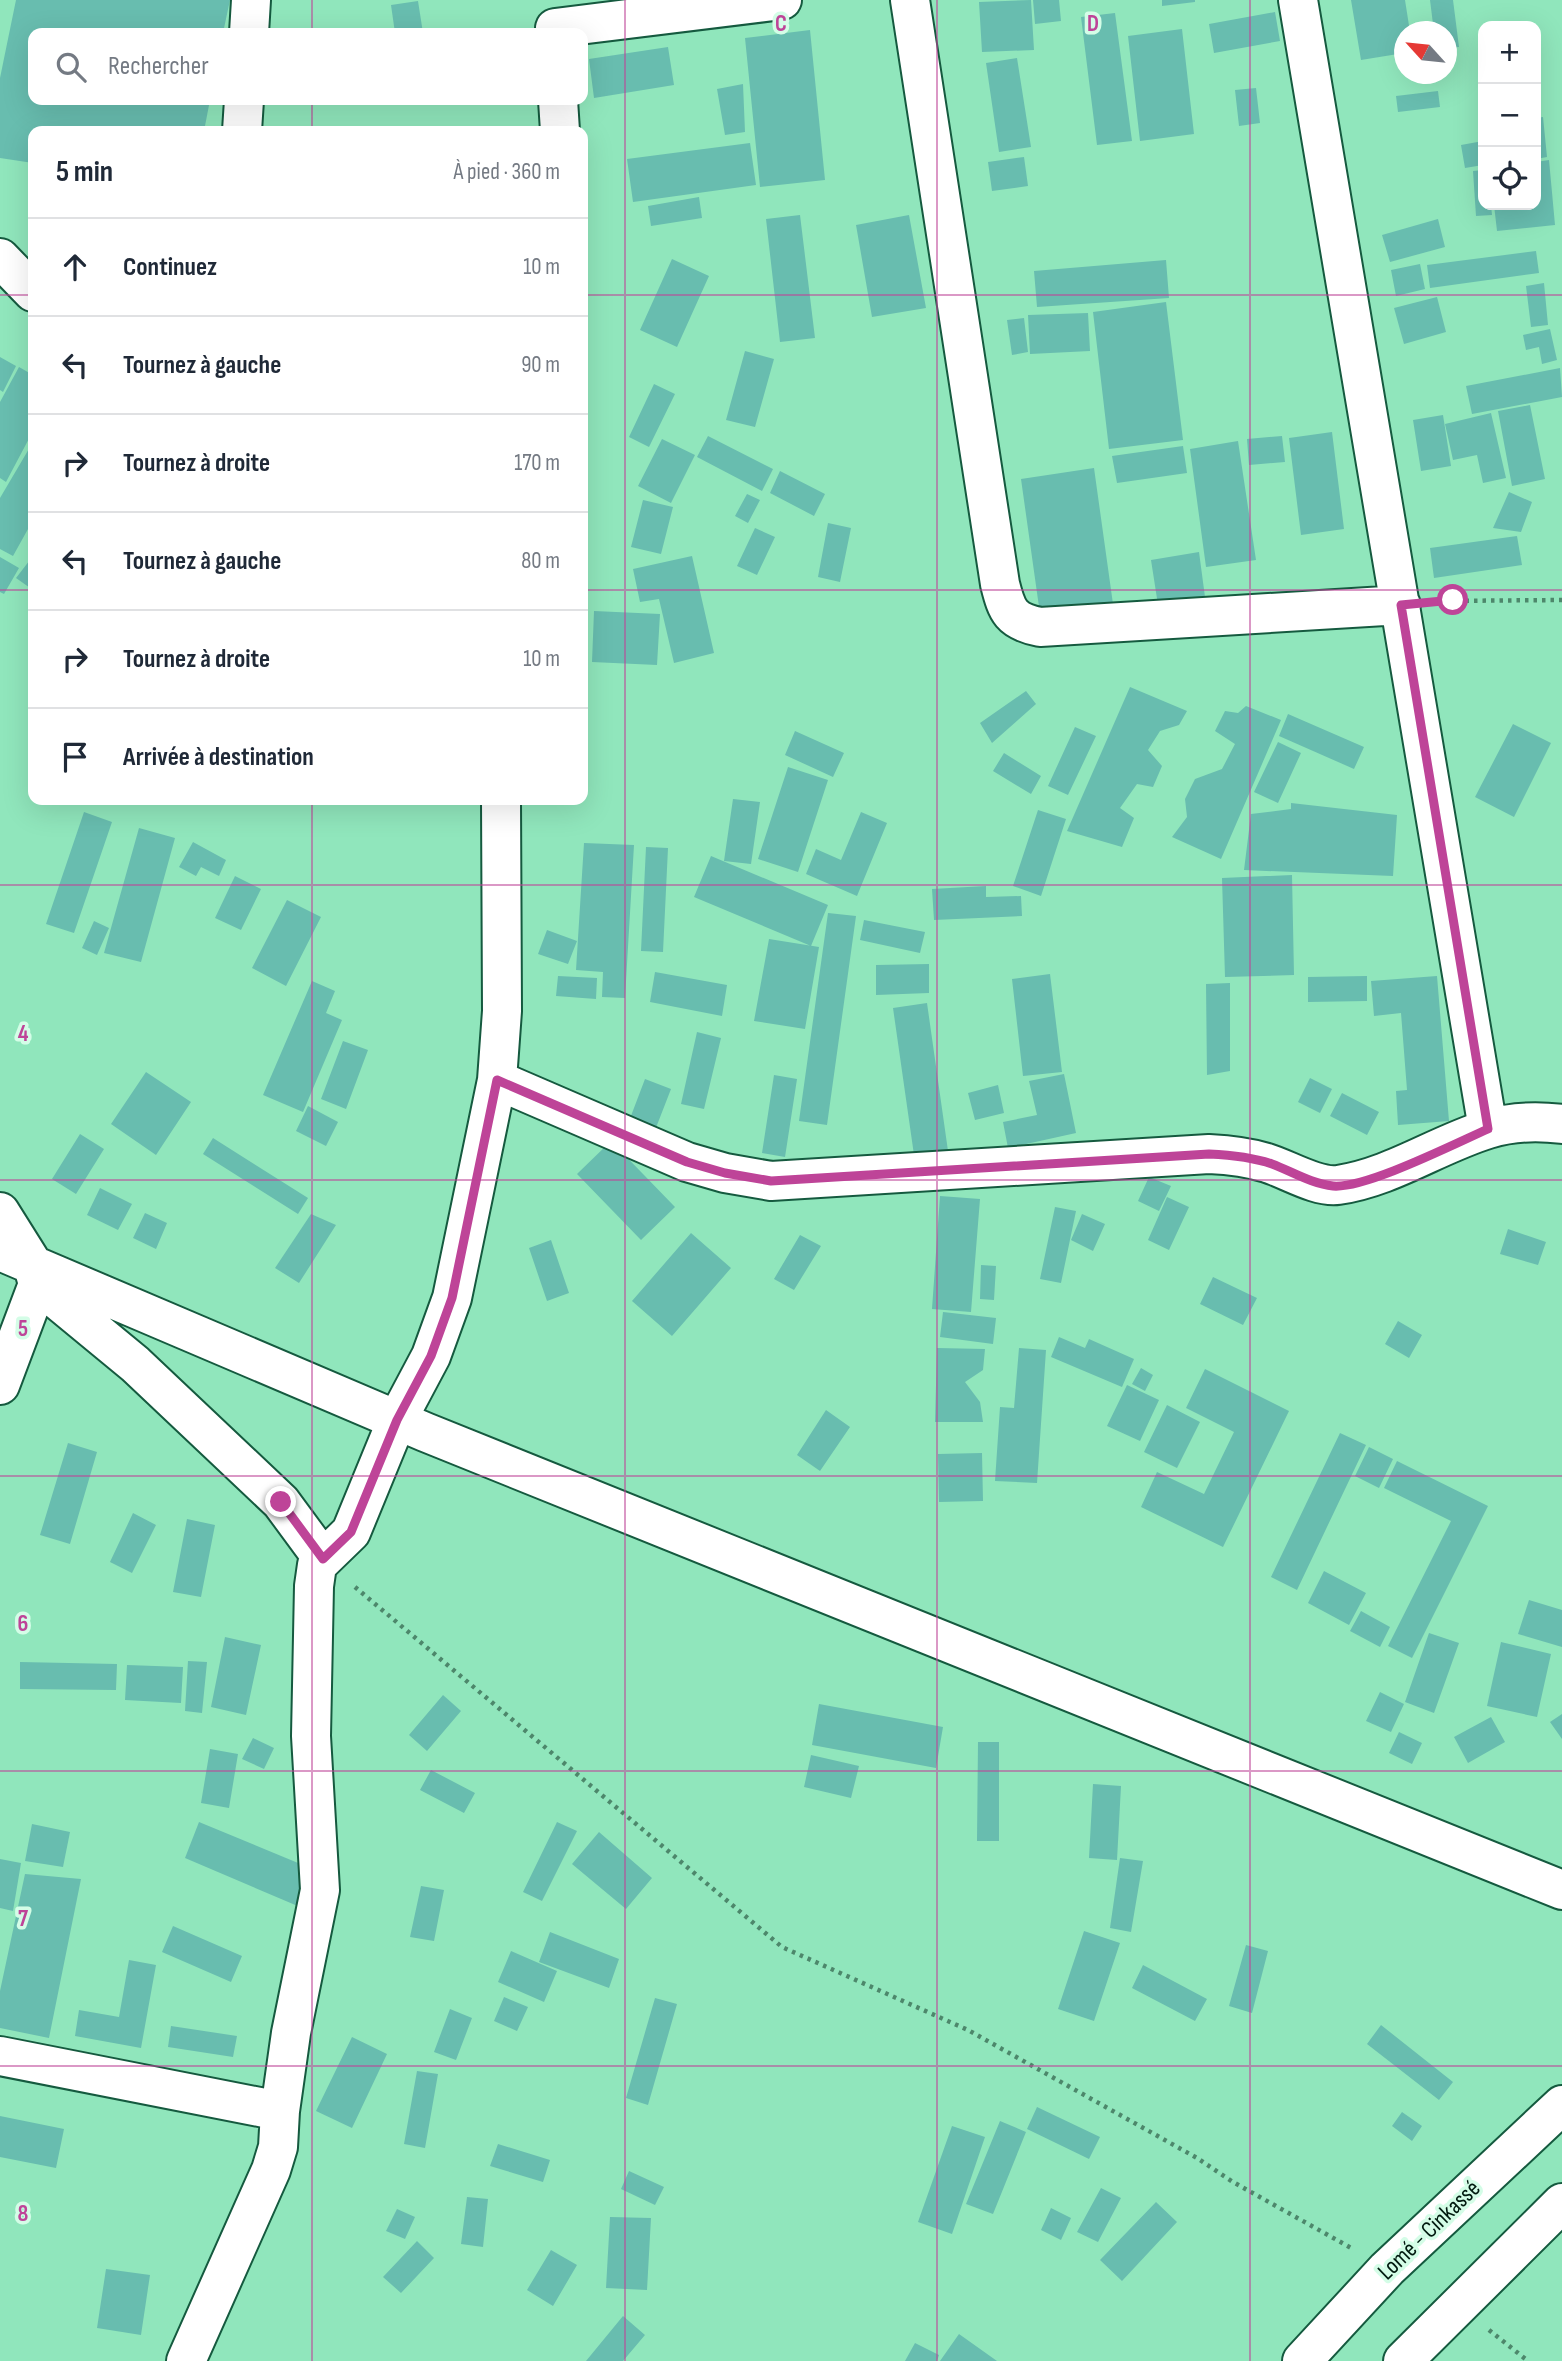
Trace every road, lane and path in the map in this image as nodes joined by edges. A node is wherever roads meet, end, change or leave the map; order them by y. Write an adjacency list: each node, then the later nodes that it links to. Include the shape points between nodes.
1 (251, 0): 6 (main road)
2 (782, 0): 5 (main road)
3 (909, 0): 15 (main road, via 1000,584 1011,615 1023,624 1040,627)
4 (1298, 0): 15 (main road)
5 (553, 20)
6 (249, 28)
7 (244, 105): 9 (main road)
8 (558, 105): 10 (main road)
9 (242, 126)
10 (560, 126)
11 (28, 251): 12 (main road)
12 (0, 256): 13 (main road)
13 (28, 287)
14 (1562, 600): 15 (path)
15 (1401, 605): 19 (main road)
16 (500, 805): 17 (main road, via 502,1011)
17 (497, 1080): 19 (main road, via 687,1162 771,1181 1209,1154 1269,1163 1334,1186 1387,1172); 23 (main road, via 452,1298 431,1356)
18 (1562, 1124): 19 (main road, via 1523,1123)
19 (1488, 1129)
20 (0, 1212): 21 (main road)
21 (23, 1266): 22 (main road); 23 (main road); 24 (main road, via 281,1502)
22 (0, 1385)
23 (397, 1420): 24 (main road, via 351,1532); 25 (main road)
24 (323, 1559): 28 (main road, via 317,1564 314,1586 310,1736 320,1891); 30 (path, via 782,1947 968,2030)
25 (1562, 1890)
26 (0, 2056): 28 (main road)
27 (1562, 2105): 30 (main road, Lomé - Cinkassé)
28 (280, 2111): 32 (main road, via 271,2171)
29 (1562, 2203): 31 (main road)
30 (1387, 2269): 33 (main road, Lomé - Cinkassé)
31 (1458, 2306): 34 (main road); 35 (path)
32 (187, 2361)
33 (1302, 2361)
34 (1403, 2361)
35 (1528, 2361)

